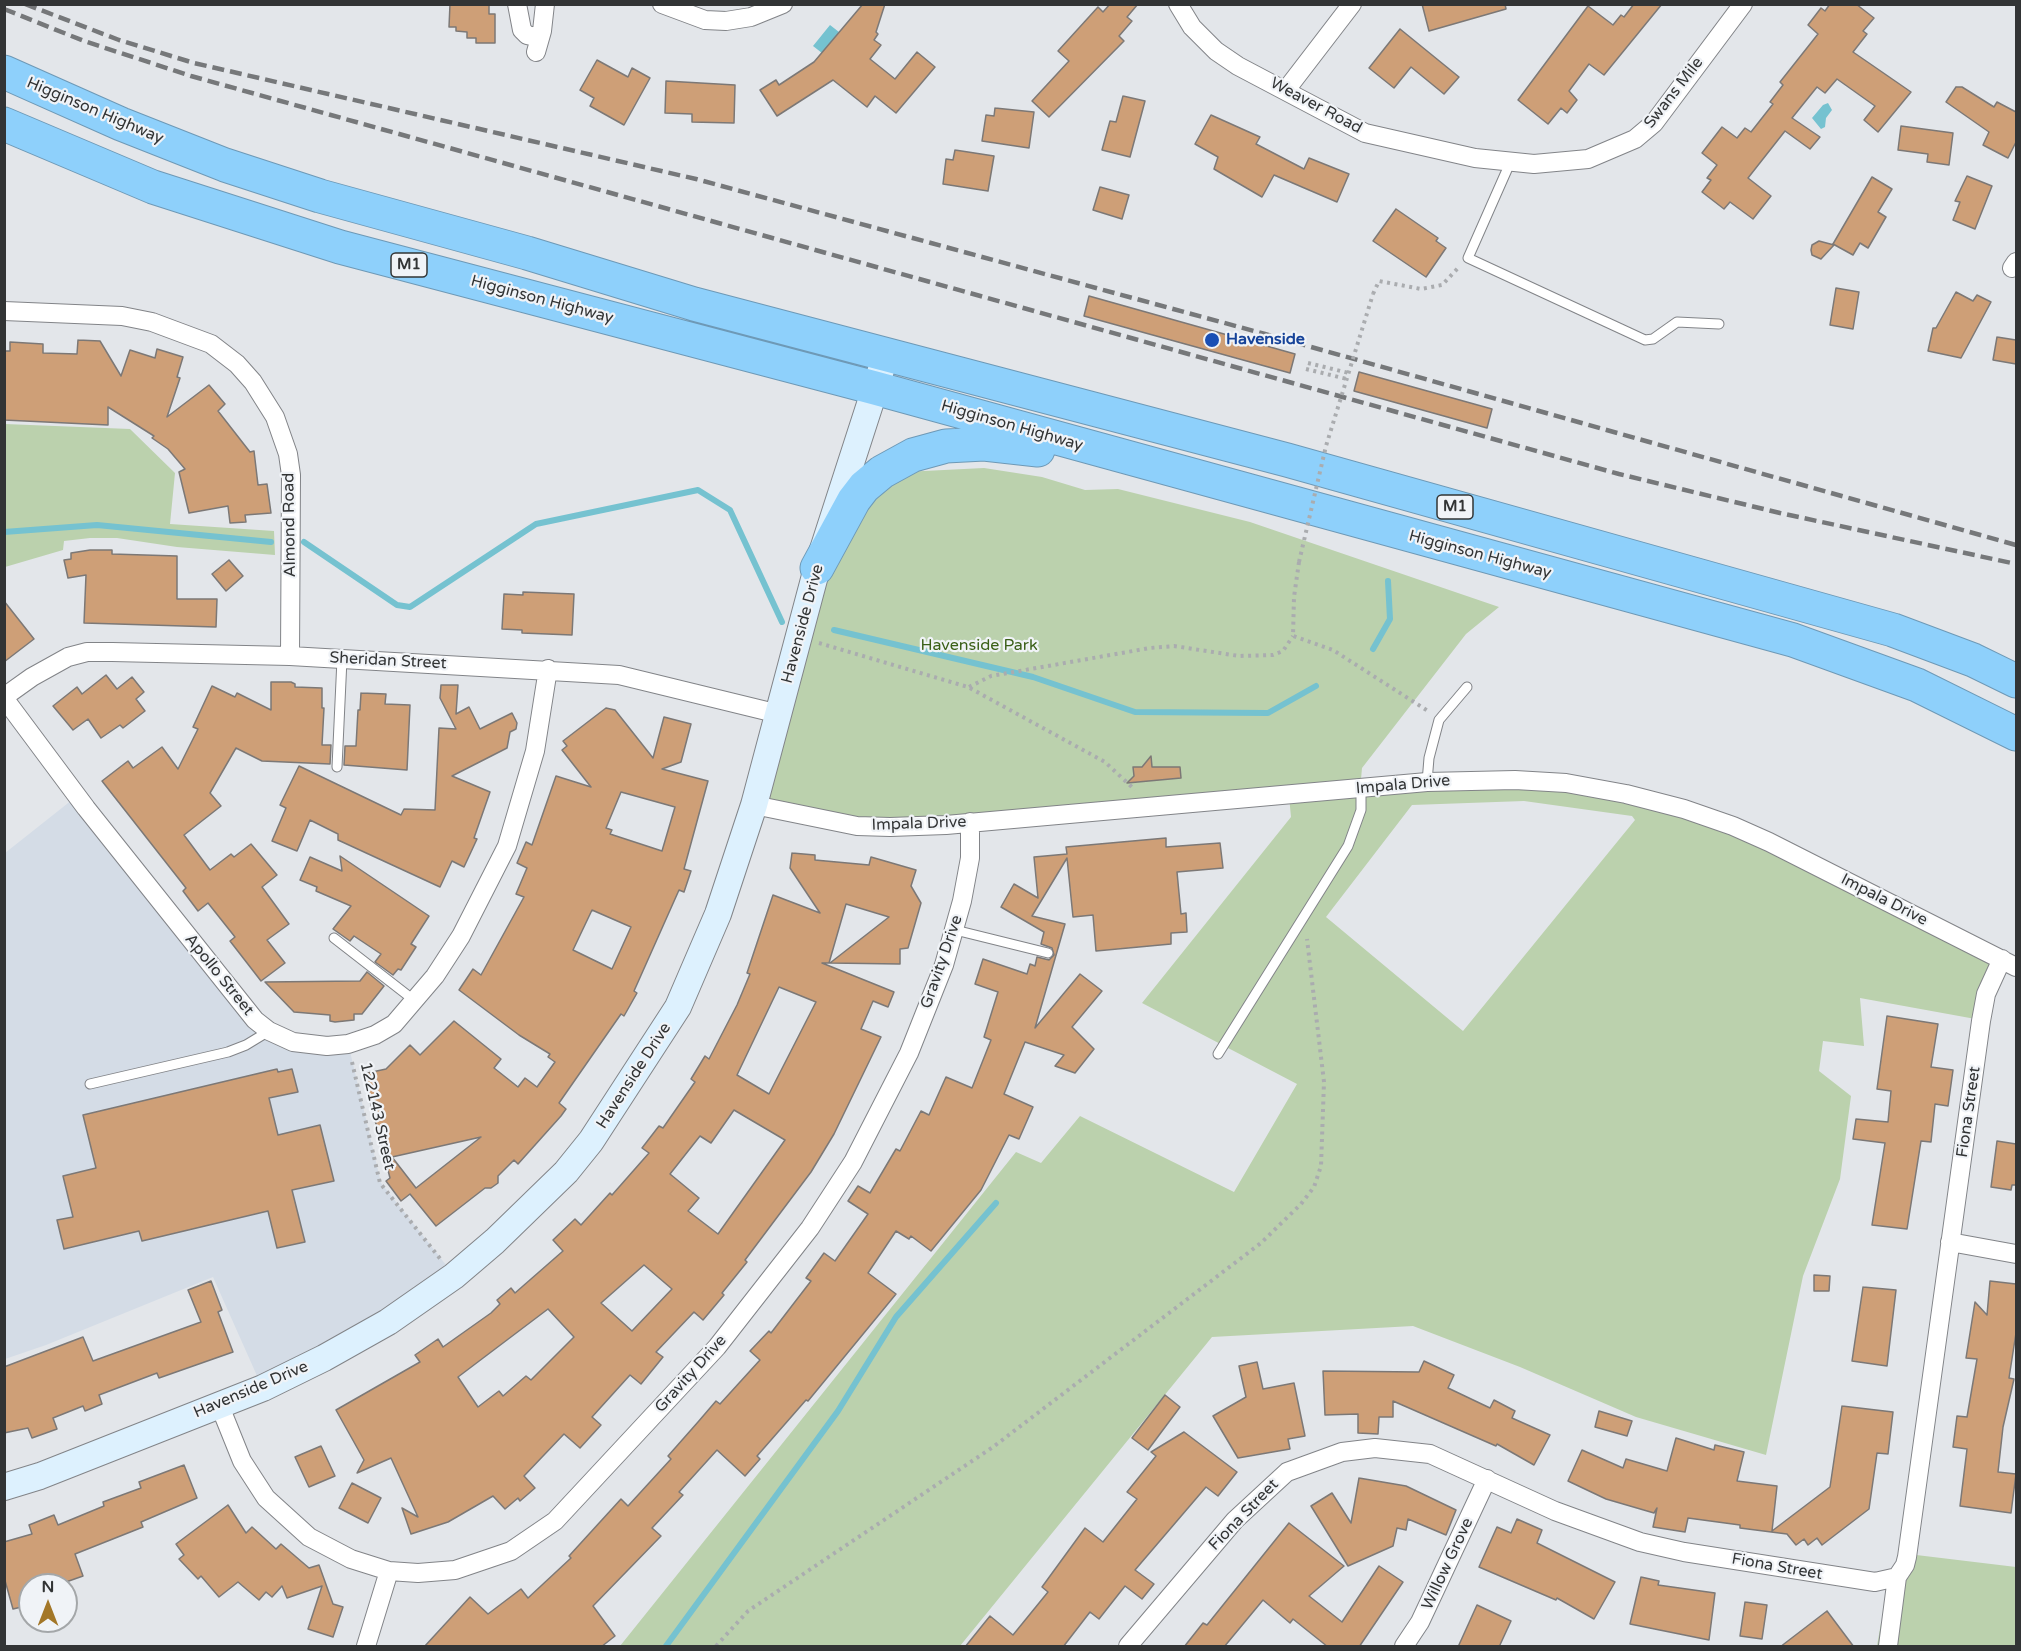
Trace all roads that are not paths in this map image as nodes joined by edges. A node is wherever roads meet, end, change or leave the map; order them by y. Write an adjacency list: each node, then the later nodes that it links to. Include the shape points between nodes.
1 (517, 4): 2 (street, via 522,30 538,45)
2 (544, 4)
3 (662, 4): 4 (street, via 705,20 726,21 751,17)
4 (783, 4)
5 (1178, 4): 9 (street, Weaver Road, via 1192,27 1216,51)
6 (1352, 4): 9 (street)
7 (1743, 4): 11 (street, Swans Mile, via 1654,123 1635,139)
8 (4, 72): 15 (highway, Higginson Highway / M1, via 225,165 320,196 694,304)
9 (1286, 90): 12 (street, Weaver Road, via 1365,133)
10 (4, 124): 16 (highway, Higginson Highway / M1, via 153,187 340,247)
11 (1588, 159): 12 (street, Weaver Road)
12 (1510, 164): 14 (lane, via 1468,258 1645,340 1653,339 1677,322)
13 (4, 311): 19 (street, Almond Road, via 122,316 153,322 211,344 253,381 279,425 291,475)
14 (1719, 324)
15 (887, 354): 16 (street, Havenside Drive); 22 (highway, Higginson Highway / M1, via 1287,460 1893,630)
16 (875, 388): 17 (highway, Higginson Highway / M1); 18 (street, Havenside Drive)
17 (1136, 461): 18 (highway, via 984,444 946,446 913,455 864,487); 26 (highway, Higginson Highway / M1, via 1793,640 1917,686)
18 (817, 568): 25 (street, Havenside Drive)
19 (290, 656): 20 (street, Sheridan Street); 24 (street, Sheridan Street, via 87,652 52,664)
20 (342, 659): 21 (street, Sheridan Street); 27 (lane)
21 (548, 669): 25 (street, Sheridan Street, via 619,675); 36 (street, Apollo Street, via 535,751 507,846 461,936)
22 (2016, 681)
23 (1467, 687): 28 (lane, via 1439,720)
24 (4, 698): 37 (street, Apollo Street, via 86,808 246,1009)
25 (779, 714): 30 (street, Havenside Drive)
26 (2016, 735)
27 (337, 767)
28 (1427, 782): 29 (street, Impala Drive); 35 (street, Impala Drive, via 1566,783 1684,809 1769,842)
29 (1361, 789): 31 (street, Impala Drive); 38 (lane, via 1361,810 1348,846)
30 (754, 805): 31 (street, Impala Drive, via 857,826); 42 (street, Havenside Drive, via 700,959 678,1007 591,1141 566,1172 454,1276 388,1322 263,1388)
31 (970, 822): 32 (street, Gravity Drive, via 970,858)
32 (955, 930): 34 (lane); 45 (street, Gravity Drive, via 909,1053 853,1162 810,1228 717,1347 574,1502 536,1535 511,1551 455,1570)
33 (334, 938): 36 (lane)
34 (1048, 953)
35 (2009, 963): 40 (street, Fiona Street, via 1986,994)
36 (415, 1002): 37 (street, Apollo Street, via 394,1024 348,1044 305,1045)
37 (269, 1031): 39 (lane, via 228,1052)
38 (1218, 1054)
39 (90, 1084)
40 (1950, 1242): 41 (street); 46 (street, Fiona Street, via 1907,1557)
41 (2016, 1254)
42 (219, 1404): 44 (street, Havenside Drive); 45 (street, Gravity Drive, via 242,1461 266,1498 309,1537 351,1559)
43 (1487, 1479): 46 (street, Fiona Street, via 1555,1511 1640,1542 1875,1582); 48 (street, Fiona Street, via 1430,1454 1375,1448 1342,1452 1287,1472 1235,1520); 49 (street, Willow Grove, via 1420,1622)
44 (4, 1487)
45 (389, 1571): 47 (street)
46 (1897, 1577): 50 (street)
47 (366, 1647)
48 (1128, 1647)
49 (1404, 1647)
50 (1888, 1647)

